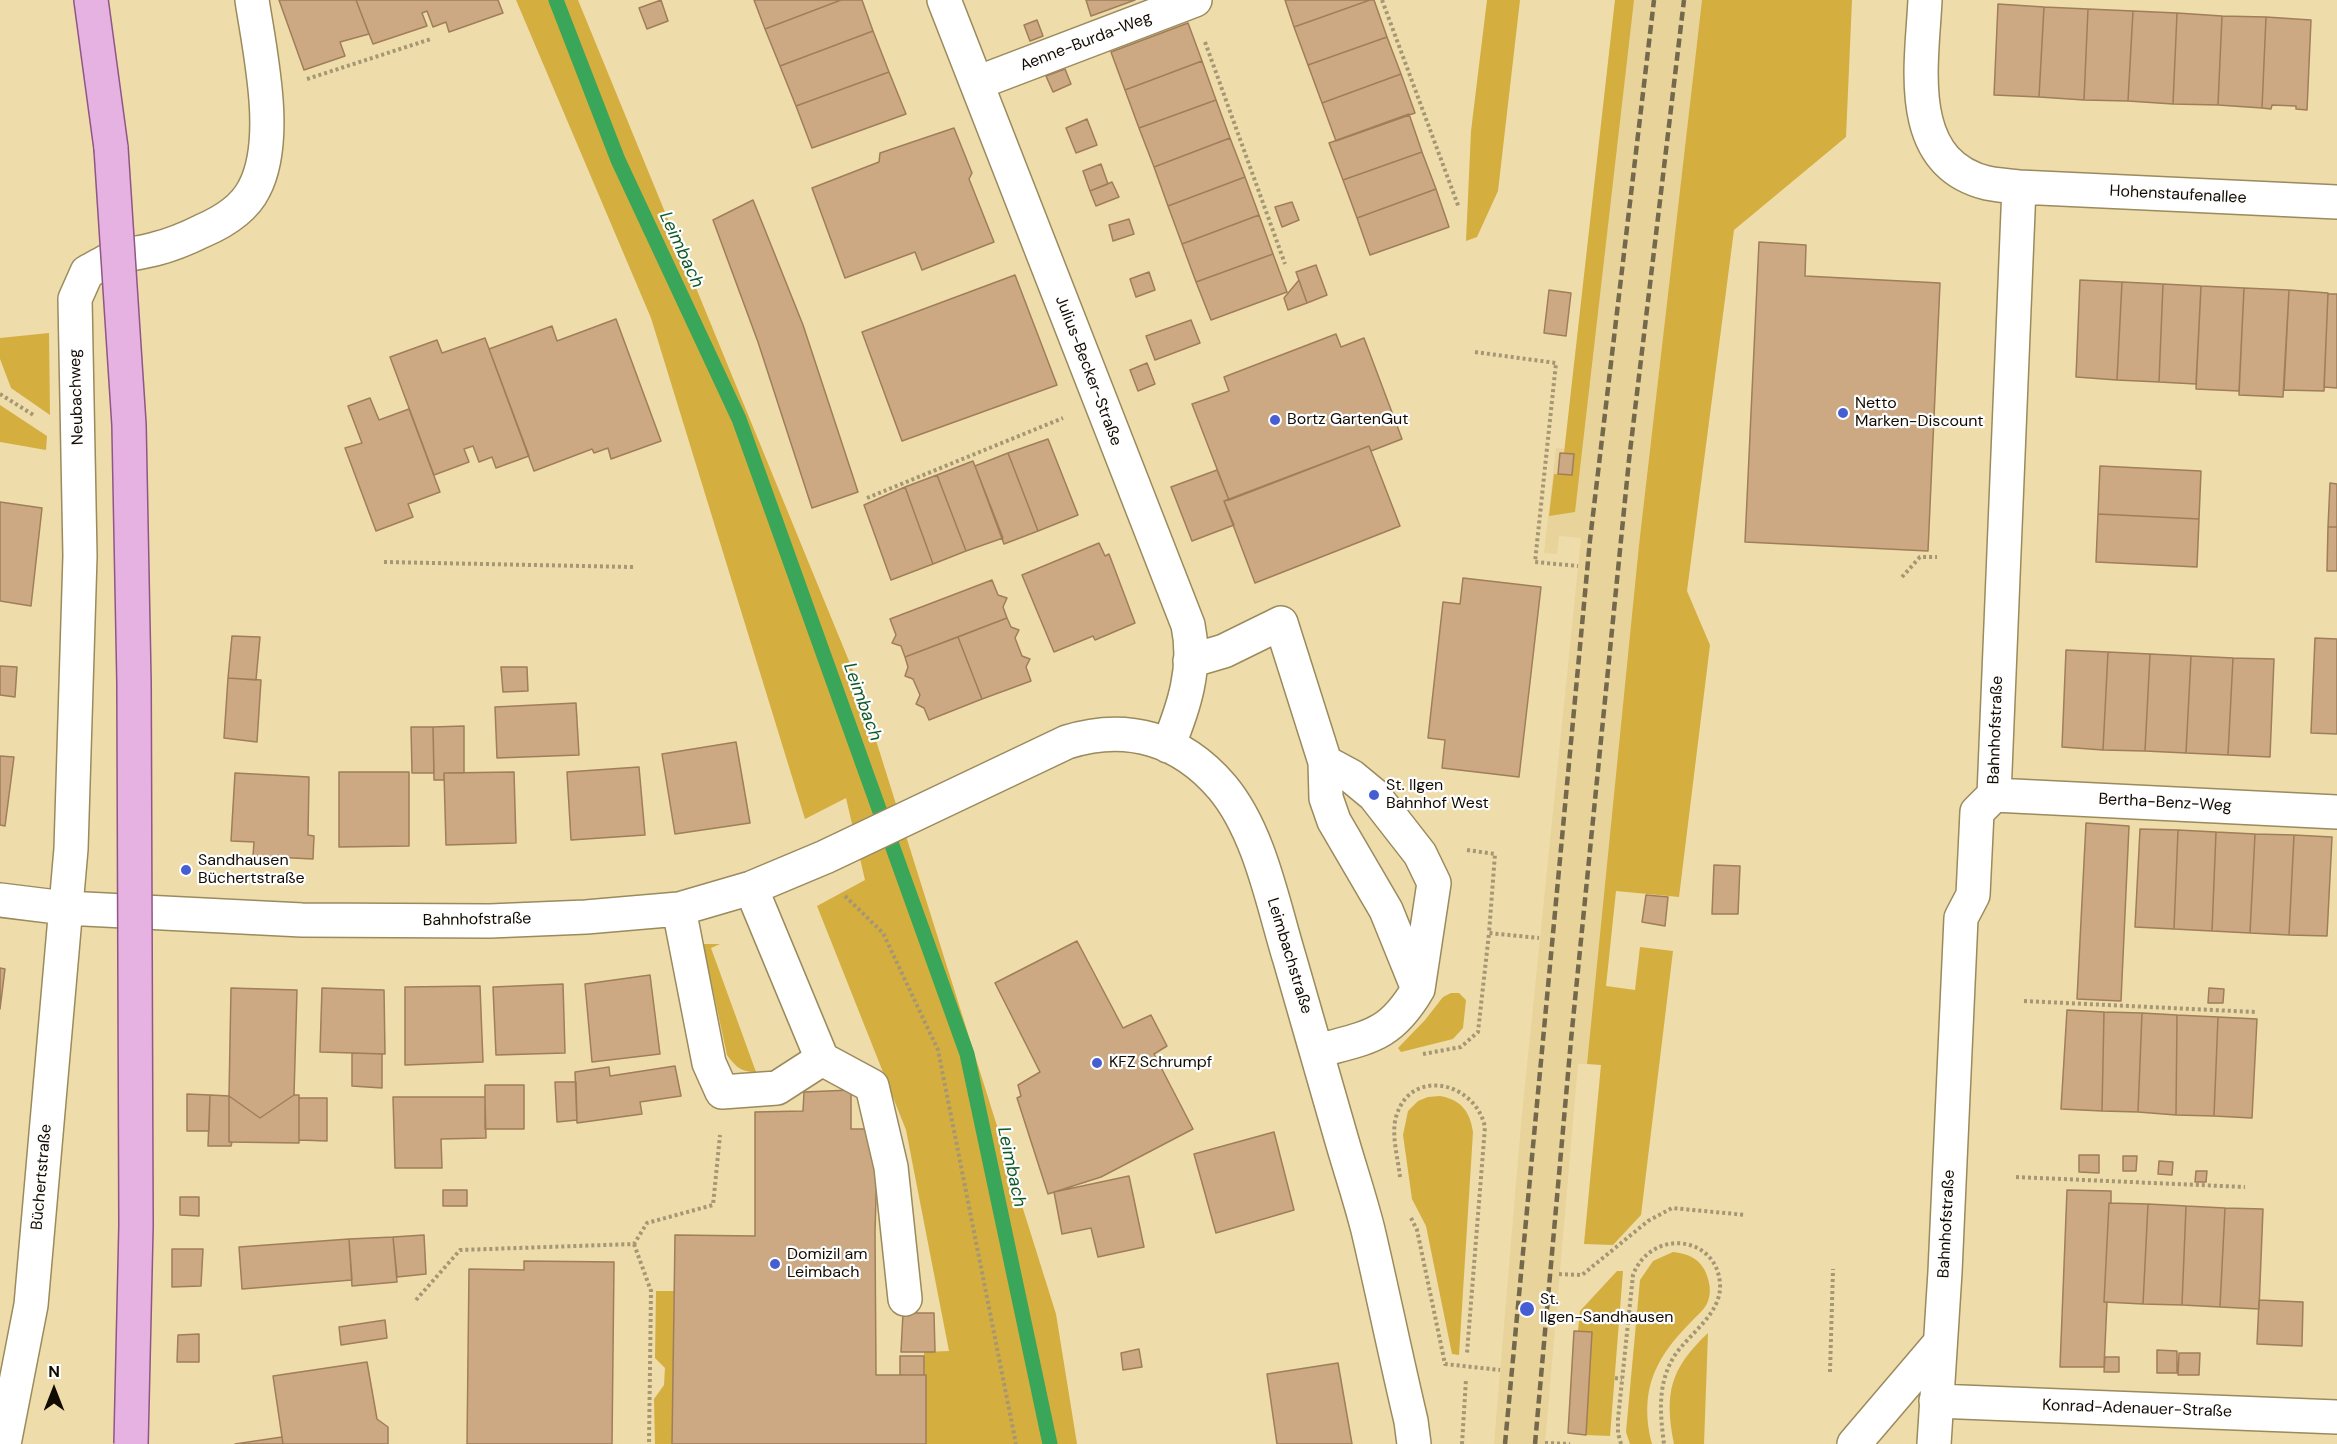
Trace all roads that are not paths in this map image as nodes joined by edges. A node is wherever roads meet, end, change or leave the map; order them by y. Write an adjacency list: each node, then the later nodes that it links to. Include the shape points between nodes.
1 (91, 0): 27 (main road, bridge, via 111,148 129,425 136,1226)
2 (252, 0): 17 (street, Neubachweg, via 267,118 264,159 255,189 229,218 202,232 157,249 113,259 87,272 75,299 80,556 71,849)
3 (944, 0): 6 (street, Julius-Becker-Straße)
4 (1925, 0): 7 (street, Hohenstaufenallee, via 1921,88 1924,123 1938,150 1959,171 1986,183)
5 (1192, 1): 6 (street, Aenne-Burda-Weg)
6 (976, 83): 9 (street, Julius-Becker-Straße, via 1188,625)
7 (2019, 187): 8 (street, Hohenstaufenallee); 12 (street, Bahnhofstraße)
8 (2337, 202)
9 (1191, 661): 10 (street, Julius-Becker-Straße, via 1186,695); 11 (street, via 1224,651 1281,624)
10 (1168, 746): 13 (street, Leimbachstraße, via 1125,734 1080,738); 20 (street, Leimbachstraße, via 1209,772 1239,814 1263,870)
11 (1325, 762): 19 (street, via 1326,798 1334,821 1386,910); 19 (street, via 1374,795 1420,854 1434,883)
12 (1994, 795): 14 (street, Bertha-Benz-Weg); 23 (street, Bahnhofstraße, via 1977,812 1973,895 1961,918)
13 (933, 805): 15 (street, Bahnhofstraße, via 833,854)
14 (2337, 812)
15 (751, 888): 18 (street, Bahnhofstraße); 21 (street)
16 (0, 900): 17 (street, Bahnhofstraße)
17 (65, 908): 18 (street, Bahnhofstraße, via 302,920 478,921); 26 (street, Büchertstraße, via 31,1305)
18 (679, 909): 21 (street, via 709,1063 722,1092 777,1088)
19 (1418, 989): 20 (street, via 1388,1028)
20 (1318, 1051): 28 (street, Leimbachstraße, via 1367,1229)
21 (822, 1059): 22 (street, via 872,1086 891,1167)
22 (905, 1299)
23 (1940, 1343): 24 (street, Bahnhofstraße); 29 (street)
24 (1936, 1401): 25 (street, Konrad-Adenauer-Straße); 30 (street, Bahnhofstraße)
25 (2337, 1417)
26 (4, 1444)
27 (131, 1444)
28 (1414, 1444)
29 (1854, 1444)
30 (1934, 1444)

